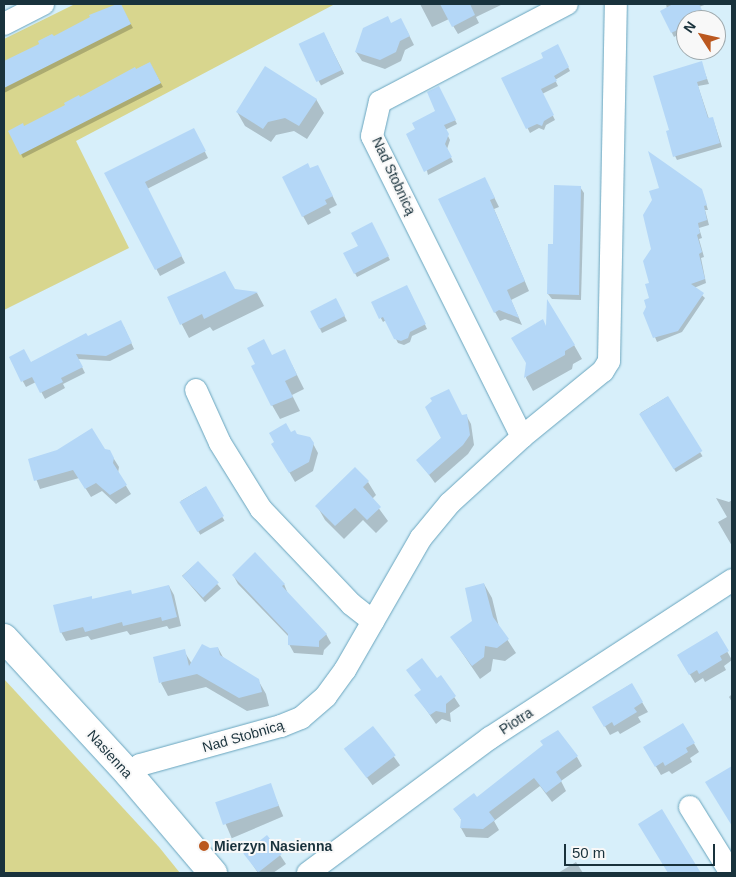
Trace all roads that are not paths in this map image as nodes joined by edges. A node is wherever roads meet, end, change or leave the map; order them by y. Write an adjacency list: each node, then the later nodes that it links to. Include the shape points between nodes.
1 (43, 4): 4 (street)
2 (567, 4): 6 (street, Nad Stobnicą, via 380,102 372,136)
3 (616, 4): 6 (street, Nad Stobnicą, via 609,361 603,371)
4 (4, 24)
5 (196, 390): 8 (street, via 220,443 261,509 351,604)
6 (522, 437): 8 (street, Nad Stobnicą, via 450,503 421,538)
7 (732, 580): 13 (street, Piotra, via 490,738)
8 (373, 621): 10 (street, Nad Stobnicą, via 326,696 301,718 140,765)
9 (4, 638): 10 (street, Nasienna)
10 (129, 774): 12 (street, Nasienna)
11 (690, 807): 14 (street)
12 (213, 873)
13 (308, 873)
14 (731, 873)

